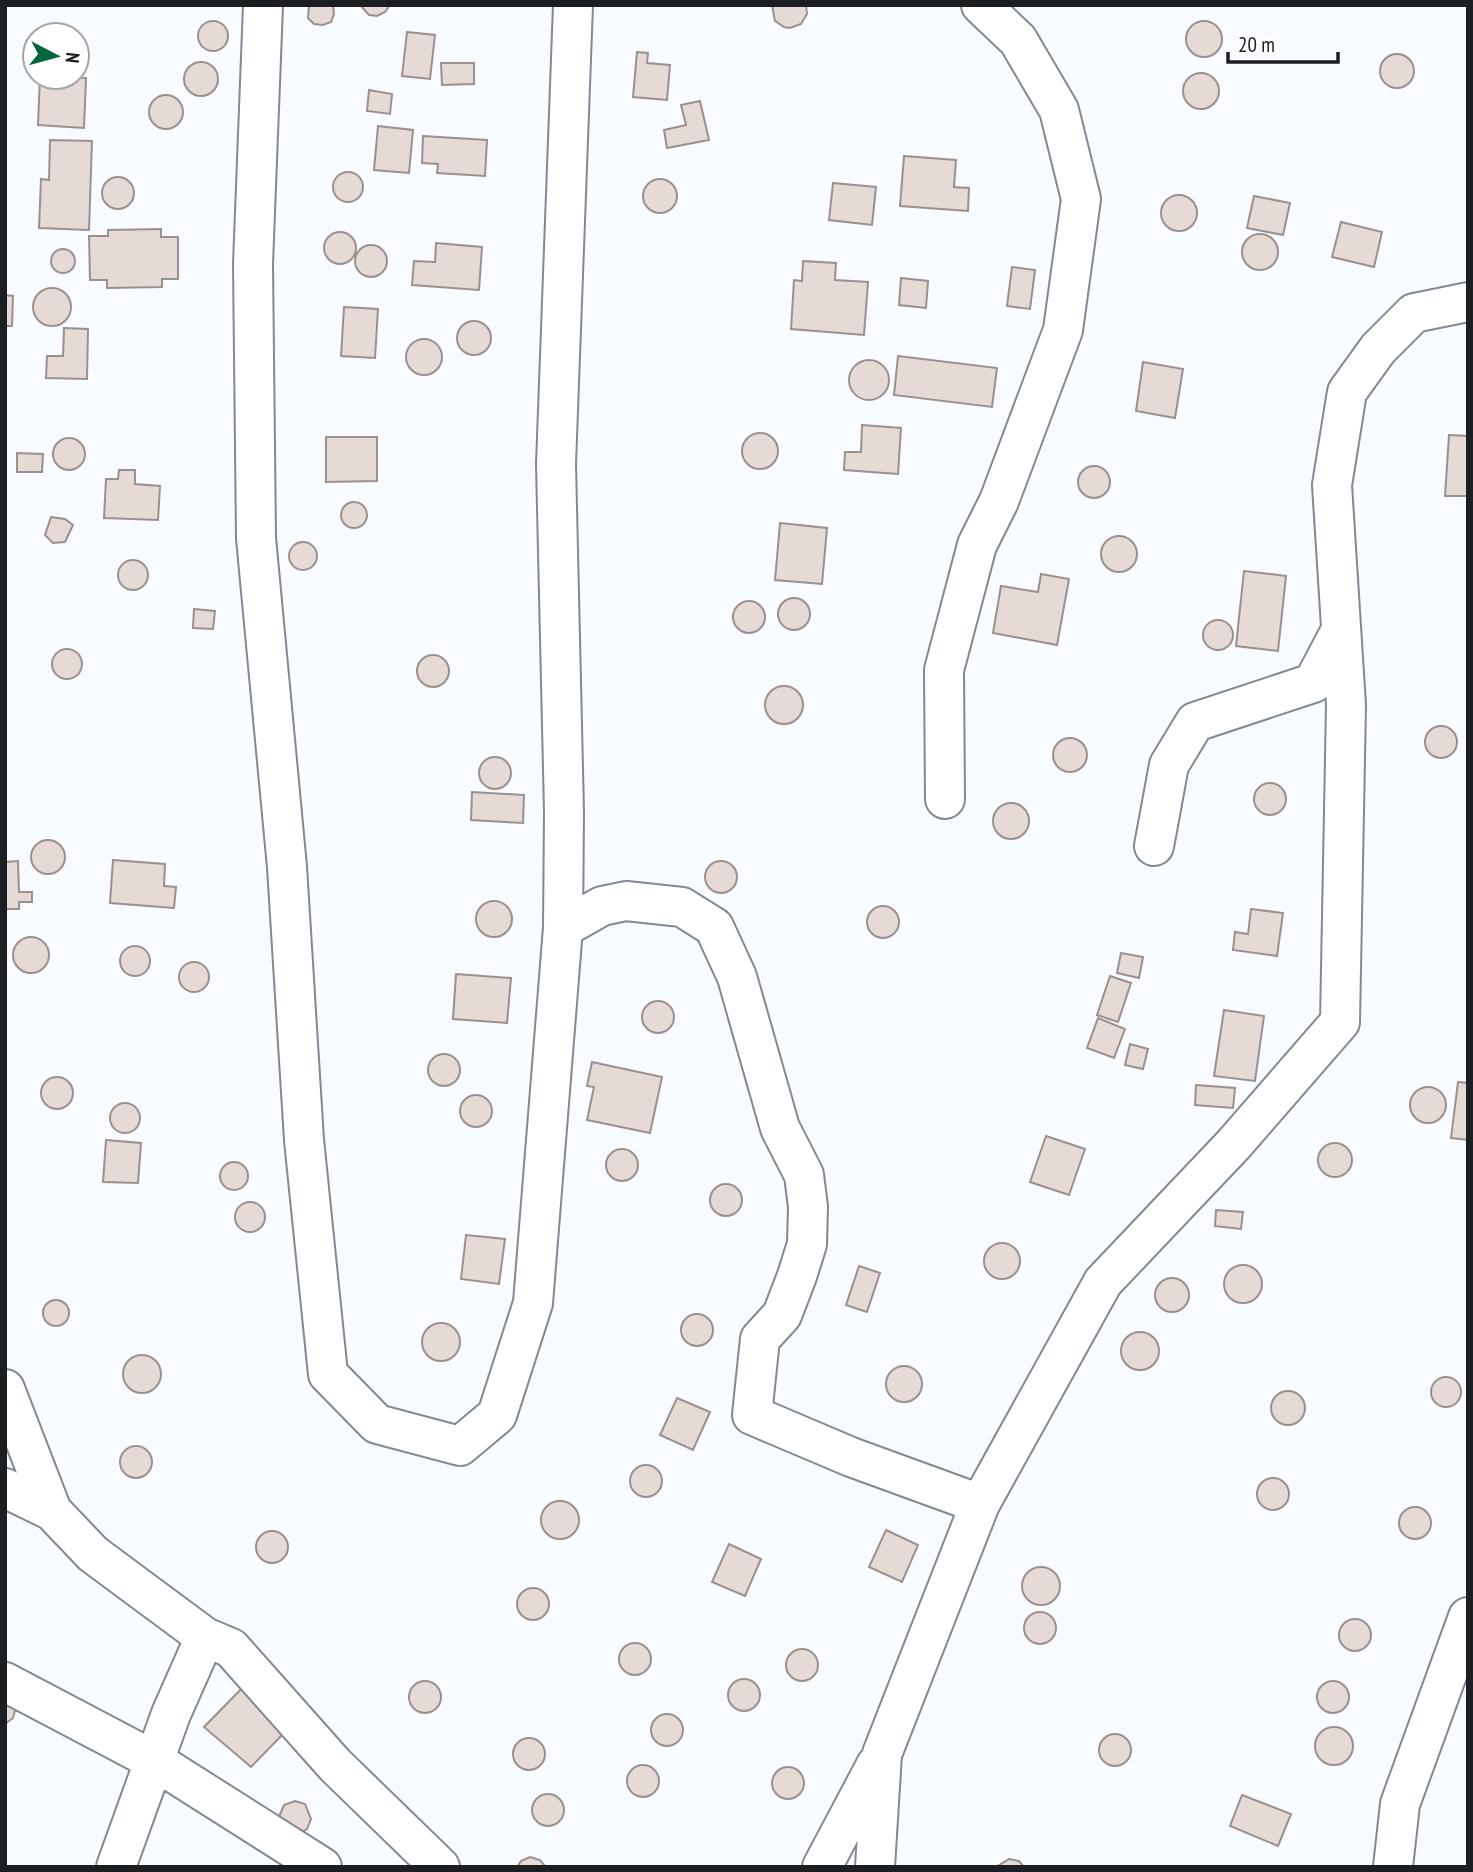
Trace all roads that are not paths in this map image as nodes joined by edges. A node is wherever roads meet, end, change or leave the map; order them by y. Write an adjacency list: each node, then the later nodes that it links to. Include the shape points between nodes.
1 (263, 5): 8 (street, via 253,264 256,538 286,867 304,1140 328,1374 377,1424 460,1446 497,1415 533,1303)
2 (573, 5): 8 (street, via 556,464)
3 (981, 5): 6 (street, via 1018,40 1059,110 1081,199 1063,330 999,501 977,545 944,670)
4 (1468, 302): 5 (street, via 1414,313 1378,349 1347,392 1332,485)
5 (1341, 630): 7 (street, via 1313,683 1195,722 1168,765); 11 (street, via 1346,705 1340,1022 1234,1144 1103,1282)
6 (944, 799)
7 (1154, 846)
8 (563, 928): 11 (street, via 602,906 625,901 682,907 714,927 737,978 780,1128 804,1175 808,1207 807,1244 797,1276 782,1315 760,1339 752,1415)
9 (5, 1390): 12 (street)
10 (5, 1488): 12 (street)
11 (980, 1504): 16 (street)
12 (52, 1511): 14 (street, via 93,1554)
13 (1468, 1618): 23 (street, via 1400,1804)
14 (205, 1637): 17 (street); 20 (street, via 231,1648 335,1765)
15 (5, 1682): 17 (street)
16 (882, 1754): 21 (street); 22 (street)
17 (155, 1761): 18 (street); 19 (street)
18 (116, 1867)
19 (322, 1867)
20 (440, 1867)
21 (822, 1867)
22 (876, 1867)
23 (1393, 1867)

